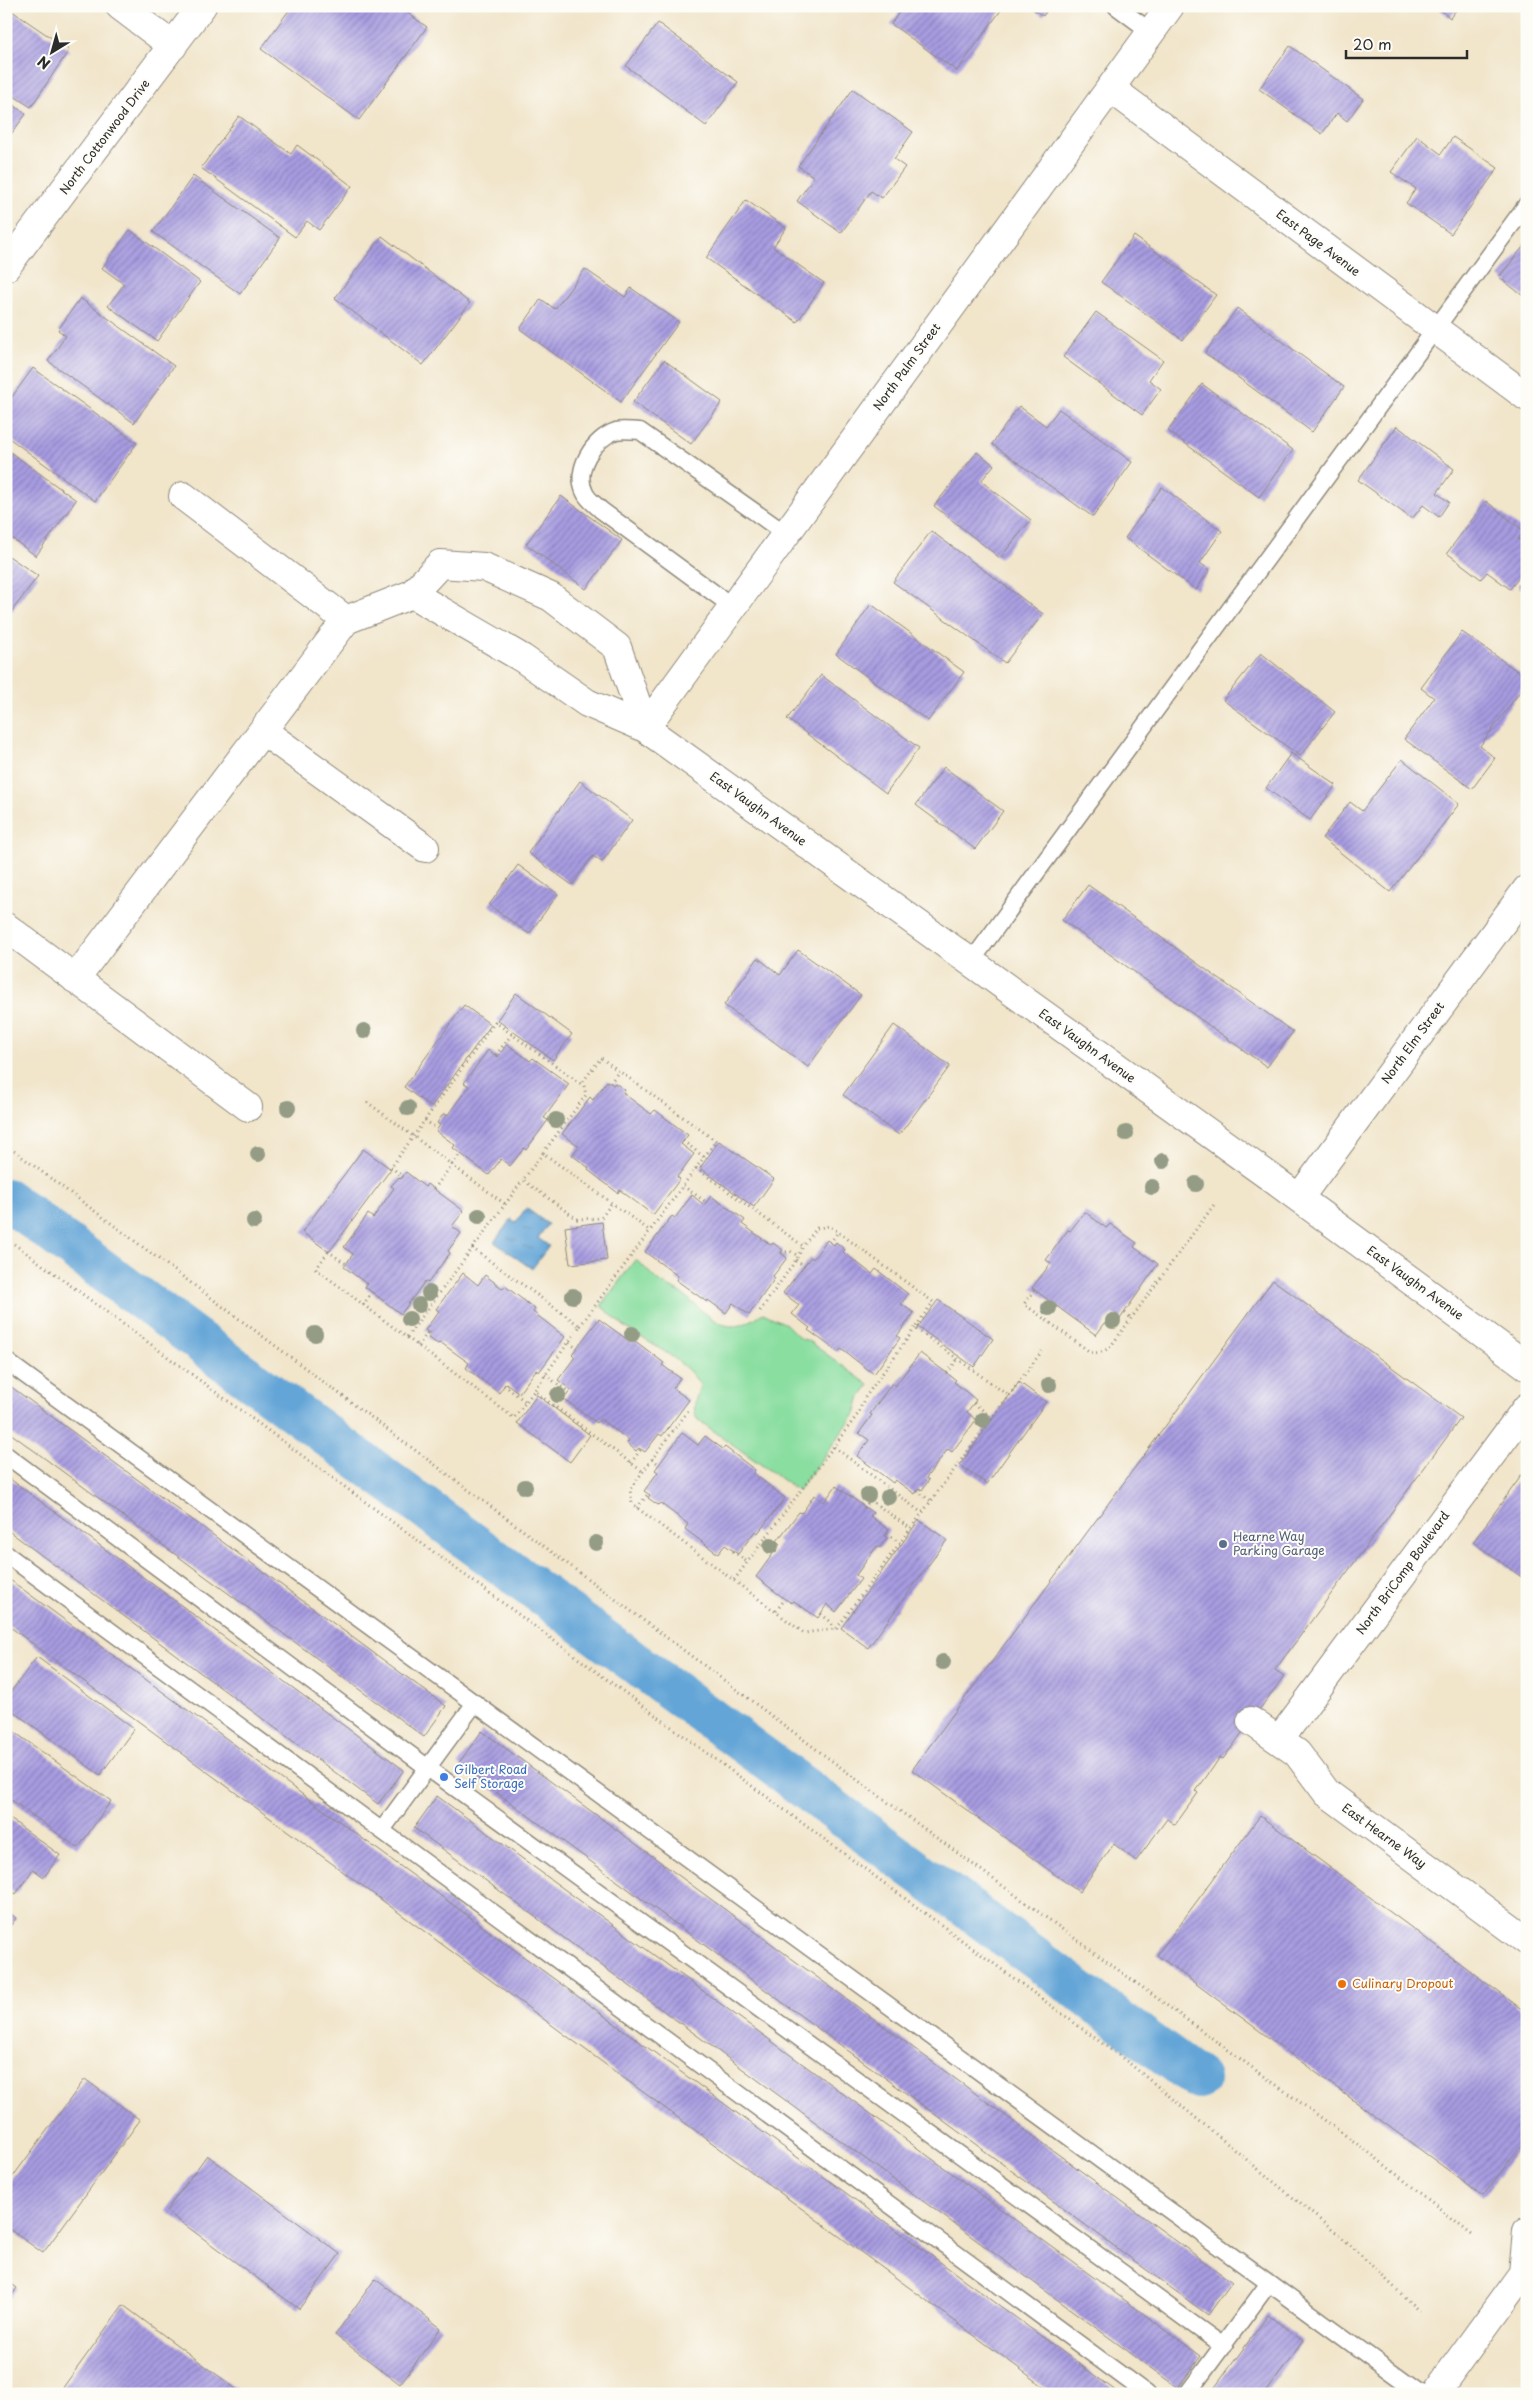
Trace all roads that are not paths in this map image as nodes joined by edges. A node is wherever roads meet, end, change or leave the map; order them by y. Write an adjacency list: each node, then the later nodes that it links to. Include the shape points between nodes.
1 (120, 6): 6 (street)
2 (202, 6): 6 (street, North Cottonwood Drive)
3 (1116, 6): 5 (lane)
4 (1170, 6): 5 (street, North Palm Street)
5 (1151, 32): 7 (street, North Palm Street)
6 (173, 46): 9 (street, North Cottonwood Drive)
7 (1110, 88): 10 (street, East Page Avenue); 13 (street, North Palm Street)
8 (1527, 204): 10 (lane)
9 (6, 268)
10 (1436, 330): 11 (street, East Page Avenue); 22 (lane)
11 (1527, 397)
12 (183, 496): 16 (street)
13 (786, 534): 15 (street, North Palm Street); 15 (lane, via 640,431 619,430 606,435 588,455 580,477 585,494 601,510)
14 (412, 594): 16 (street); 17 (street, East Vaughn Avenue, via 522,658 587,703); 17 (street, via 440,564 484,567 551,597 617,647)
15 (733, 607): 17 (street, North Palm Street)
16 (346, 620): 18 (street)
17 (645, 728): 22 (street, East Vaughn Avenue)
18 (263, 731): 19 (street); 23 (street)
19 (425, 848)
20 (1527, 888): 25 (street, North Elm Street)
21 (6, 927): 23 (street)
22 (971, 962): 25 (street, East Vaughn Avenue)
23 (76, 979): 24 (street)
24 (248, 1107)
25 (1299, 1198): 27 (street, East Vaughn Avenue)
26 (6, 1361): 31 (lane)
27 (1527, 1366)
28 (1527, 1407): 33 (street, North BriComp Boulevard)
29 (6, 1455): 34 (lane)
30 (6, 1554): 35 (lane)
31 (475, 1703): 34 (lane); 39 (lane)
32 (1251, 1721): 33 (street, East Hearne Way)
33 (1279, 1740): 36 (street, East Hearne Way, via 1297,1753 1327,1793)
34 (428, 1768): 35 (lane); 40 (lane)
35 (382, 1830): 41 (lane)
36 (1527, 1941)
37 (1527, 2231): 38 (street)
38 (1525, 2272): 44 (street)
39 (1269, 2283): 40 (lane); 43 (lane)
40 (1222, 2346): 42 (lane)
41 (1147, 2394)
42 (1187, 2394)
43 (1421, 2394)
44 (1436, 2394)

